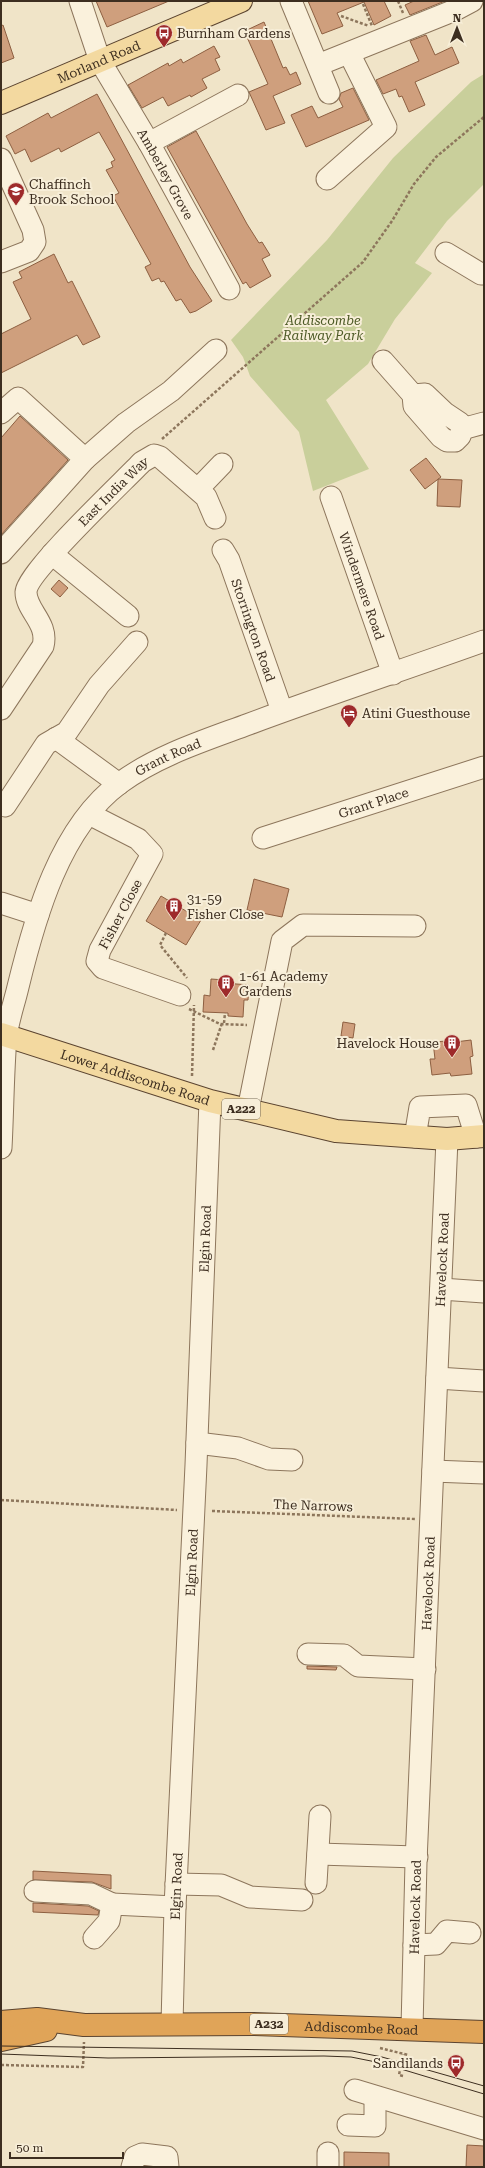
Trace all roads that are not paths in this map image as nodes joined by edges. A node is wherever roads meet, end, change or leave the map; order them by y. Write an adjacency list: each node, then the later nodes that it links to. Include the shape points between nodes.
1 (80, 1): 6 (street, Amberley Grove)
2 (241, 1): 6 (main road, Morland Road)
3 (291, 1): 7 (street)
4 (472, 1): 5 (street)
5 (349, 53): 7 (street); 13 (street, via 386,126)
6 (100, 61): 10 (main road, Morland Road); 11 (street, Amberley Grove)
7 (318, 65): 8 (street)
8 (329, 93)
9 (238, 95): 11 (street)
10 (1, 103)
11 (150, 143): 17 (street, Amberley Grove)
12 (1, 159): 15 (street, via 33,230 35,242 29,251)
13 (327, 179)
14 (446, 253): 16 (street)
15 (1, 262)
16 (484, 274)
17 (229, 289)
18 (216, 350): 22 (street, via 171,391 126,423)
19 (383, 361): 21 (street, via 413,395 425,394 438,419 460,423 462,429)
20 (1, 413): 22 (street, via 18,398)
21 (484, 423)
22 (85, 459): 28 (street)
23 (222, 464): 24 (street)
24 (198, 489): 26 (street, East India Way, via 206,497); 29 (street, East India Way, via 160,457 154,455 142,462)
25 (331, 497): 33 (street, Windermere Road)
26 (215, 518)
27 (223, 550): 35 (street, Storrington Road, via 229,560)
28 (1, 553)
29 (52, 554): 30 (street); 34 (street, East India Way, via 26,591 43,630 43,646)
30 (128, 616)
31 (484, 641): 33 (street, Grant Road)
32 (138, 642): 36 (street, via 99,685 67,732)
33 (393, 674): 35 (street, Grant Road)
34 (1, 709)
35 (282, 711): 38 (street, Grant Road, via 194,744 142,768)
36 (56, 738): 38 (street); 39 (street, via 46,744)
37 (484, 767): 41 (street, Grant Place)
38 (119, 784): 40 (street, Grant Road)
39 (5, 806)
40 (89, 814): 43 (street, Grant Road, via 71,840); 45 (street, Fisher Close, via 138,839 152,854 100,950 97,961 103,968)
41 (263, 838)
42 (1, 903): 43 (street)
43 (38, 915): 46 (street, Grant Road)
44 (415, 926): 48 (street, via 303,925 282,941)
45 (187, 993)
46 (4, 1035): 47 (main road, Lower Addiscombe Road / A222); 52 (street, Grant Road)
47 (201, 1098): 48 (main road, Lower Addiscombe Road / A222); 57 (street, Elgin Road)
48 (248, 1110): 50 (main road, Lower Addiscombe Road / A222, via 336,1131)
49 (480, 1136): 50 (street, via 466,1105 420,1107); 51 (main road, Lower Addiscombe Road / A222)
50 (415, 1137): 51 (main road, Lower Addiscombe Road / A222)
51 (446, 1139): 53 (street, Havelock Road)
52 (1, 1146)
53 (441, 1289): 54 (street); 55 (street, Havelock Road)
54 (484, 1292)
55 (437, 1378): 56 (street); 59 (street, Havelock Road)
56 (484, 1381)
57 (197, 1443): 58 (street, via 238,1448 269,1459); 67 (street, Elgin Road)
58 (292, 1460)
59 (433, 1470): 60 (street); 62 (street, Havelock Road)
60 (484, 1473)
61 (308, 1654): 62 (street, via 344,1655 358,1666)
62 (425, 1669): 65 (street, Havelock Road)
63 (320, 1816): 64 (street)
64 (318, 1854): 65 (street); 66 (street)
65 (416, 1857): 74 (street, Havelock Road)
66 (316, 1883)
67 (176, 1884): 69 (street, via 221,1885 250,1897); 71 (street, Elgin Road)
68 (35, 1892): 70 (street, via 91,1894)
69 (302, 1900)
70 (112, 1904): 71 (street); 73 (street, via 109,1921)
71 (175, 1907): 76 (street, Elgin Road)
72 (470, 1933): 74 (street, via 447,1931 436,1944)
73 (94, 1938)
74 (414, 1946): 78 (street, Havelock Road)
75 (1, 2022): 77 (highway, Addiscombe Road / A232, via 37,2019)
76 (172, 2024): 77 (highway, Addiscombe Road / A232); 78 (highway, Addiscombe Road / A232)
77 (71, 2025): 80 (highway, Addiscombe Road / A232)
78 (412, 2028): 79 (highway, Addiscombe Road / A232)
79 (484, 2032)
80 (1, 2040)
81 (355, 2090): 82 (street)
82 (376, 2096): 83 (street, via 375,2126); 84 (street)
83 (348, 2125)
84 (484, 2129)
85 (132, 2167): 86 (street, via 135,2157 142,2154 168,2157)
86 (168, 2167)

